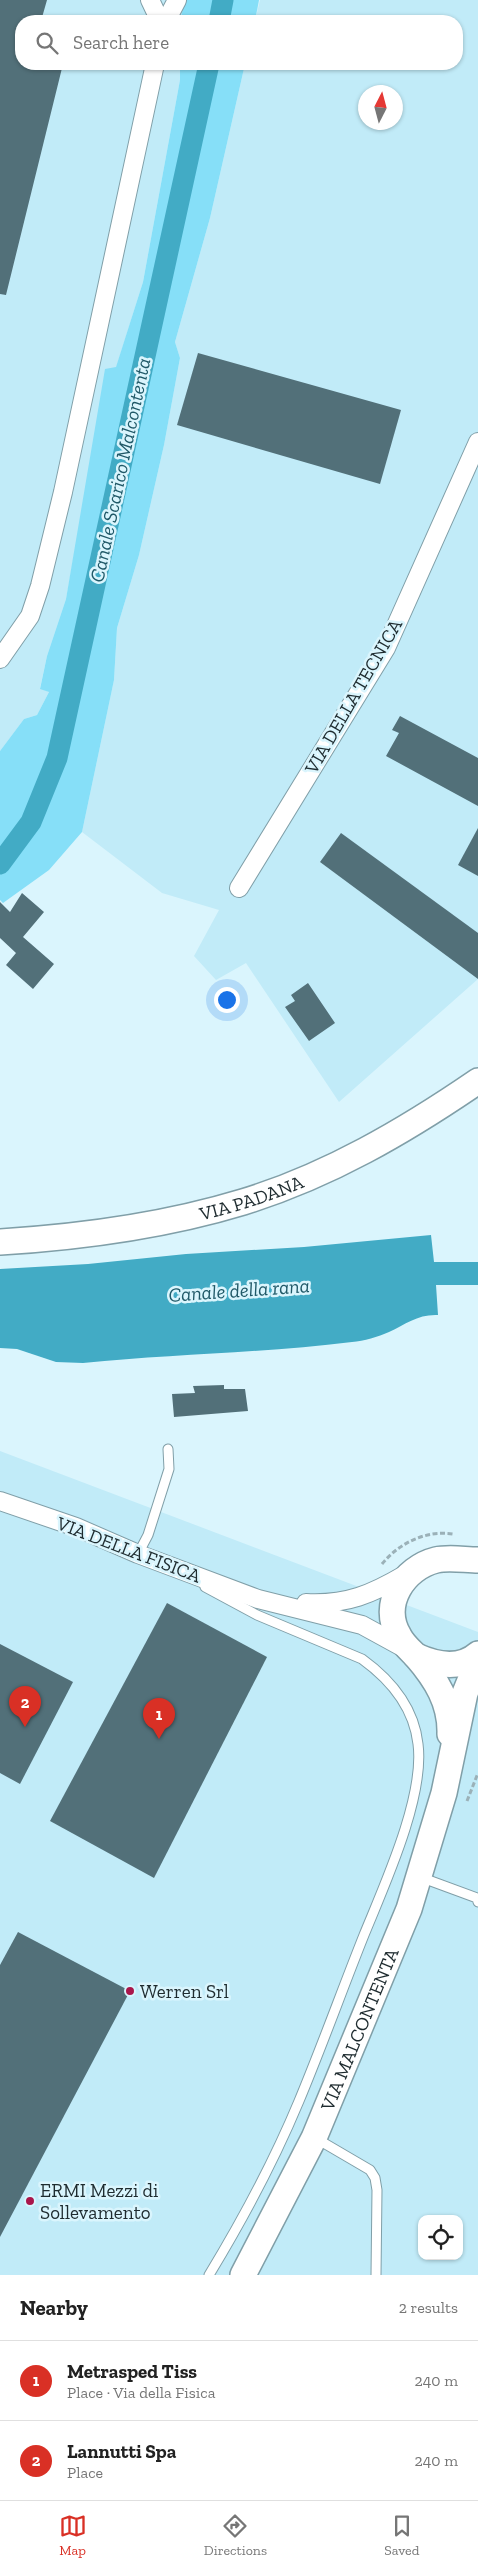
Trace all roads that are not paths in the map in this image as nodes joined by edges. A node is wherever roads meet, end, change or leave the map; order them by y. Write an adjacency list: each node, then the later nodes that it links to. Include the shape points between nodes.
1 (150, 0): 3 (street)
2 (177, 0): 4 (street)
3 (157, 15)
4 (169, 15)
5 (154, 70): 7 (street, via 40,586 30,616)
6 (478, 442): 8 (street, VIA DELLA TECNICA, via 386,648)
7 (0, 659)
8 (239, 888)
9 (478, 1082): 10 (street, VIA PADANA, via 366,1150 309,1178 252,1199 201,1214 135,1227)
10 (0, 1242)
11 (168, 1449): 13 (lane, via 169,1469 148,1535)
12 (0, 1501): 13 (street, VIA DELLA FISICA, via 76,1527)
13 (145, 1556): 18 (street, VIA DELLA FISICA); 26 (lane, via 257,1615 362,1659 384,1676 401,1697 418,1744 416,1784 402,1836 299,2101 240,2223)
14 (450, 1559): 15 (street); 16 (street); 17 (street)
15 (478, 1560)
16 (413, 1570): 18 (street, VIA DELLA FISICA, via 380,1589 348,1601 308,1603); 20 (street, VIA MALCONTENTA, via 396,1592 392,1613 398,1635)
17 (478, 1571)
18 (258, 1599): 20 (street, VIA DELLA FISICA, via 362,1625)
19 (478, 1654): 20 (street, via 452,1665 428,1662)
20 (416, 1656): 22 (street, VIA MALCONTENTA, via 443,1694 448,1710)
21 (478, 1662): 22 (street, VIA MALCONTENTA, via 465,1693)
22 (449, 1772): 23 (street, VIA MALCONTENTA)
23 (420, 1877): 24 (lane, via 451,1887 476,1898); 25 (street, VIA MALCONTENTA, via 410,1909)
24 (478, 1902)
25 (314, 2138): 27 (street, VIA MALCONTENTA); 28 (lane, via 370,2170 375,2178)
26 (209, 2275)
27 (243, 2275)
28 (376, 2275)

